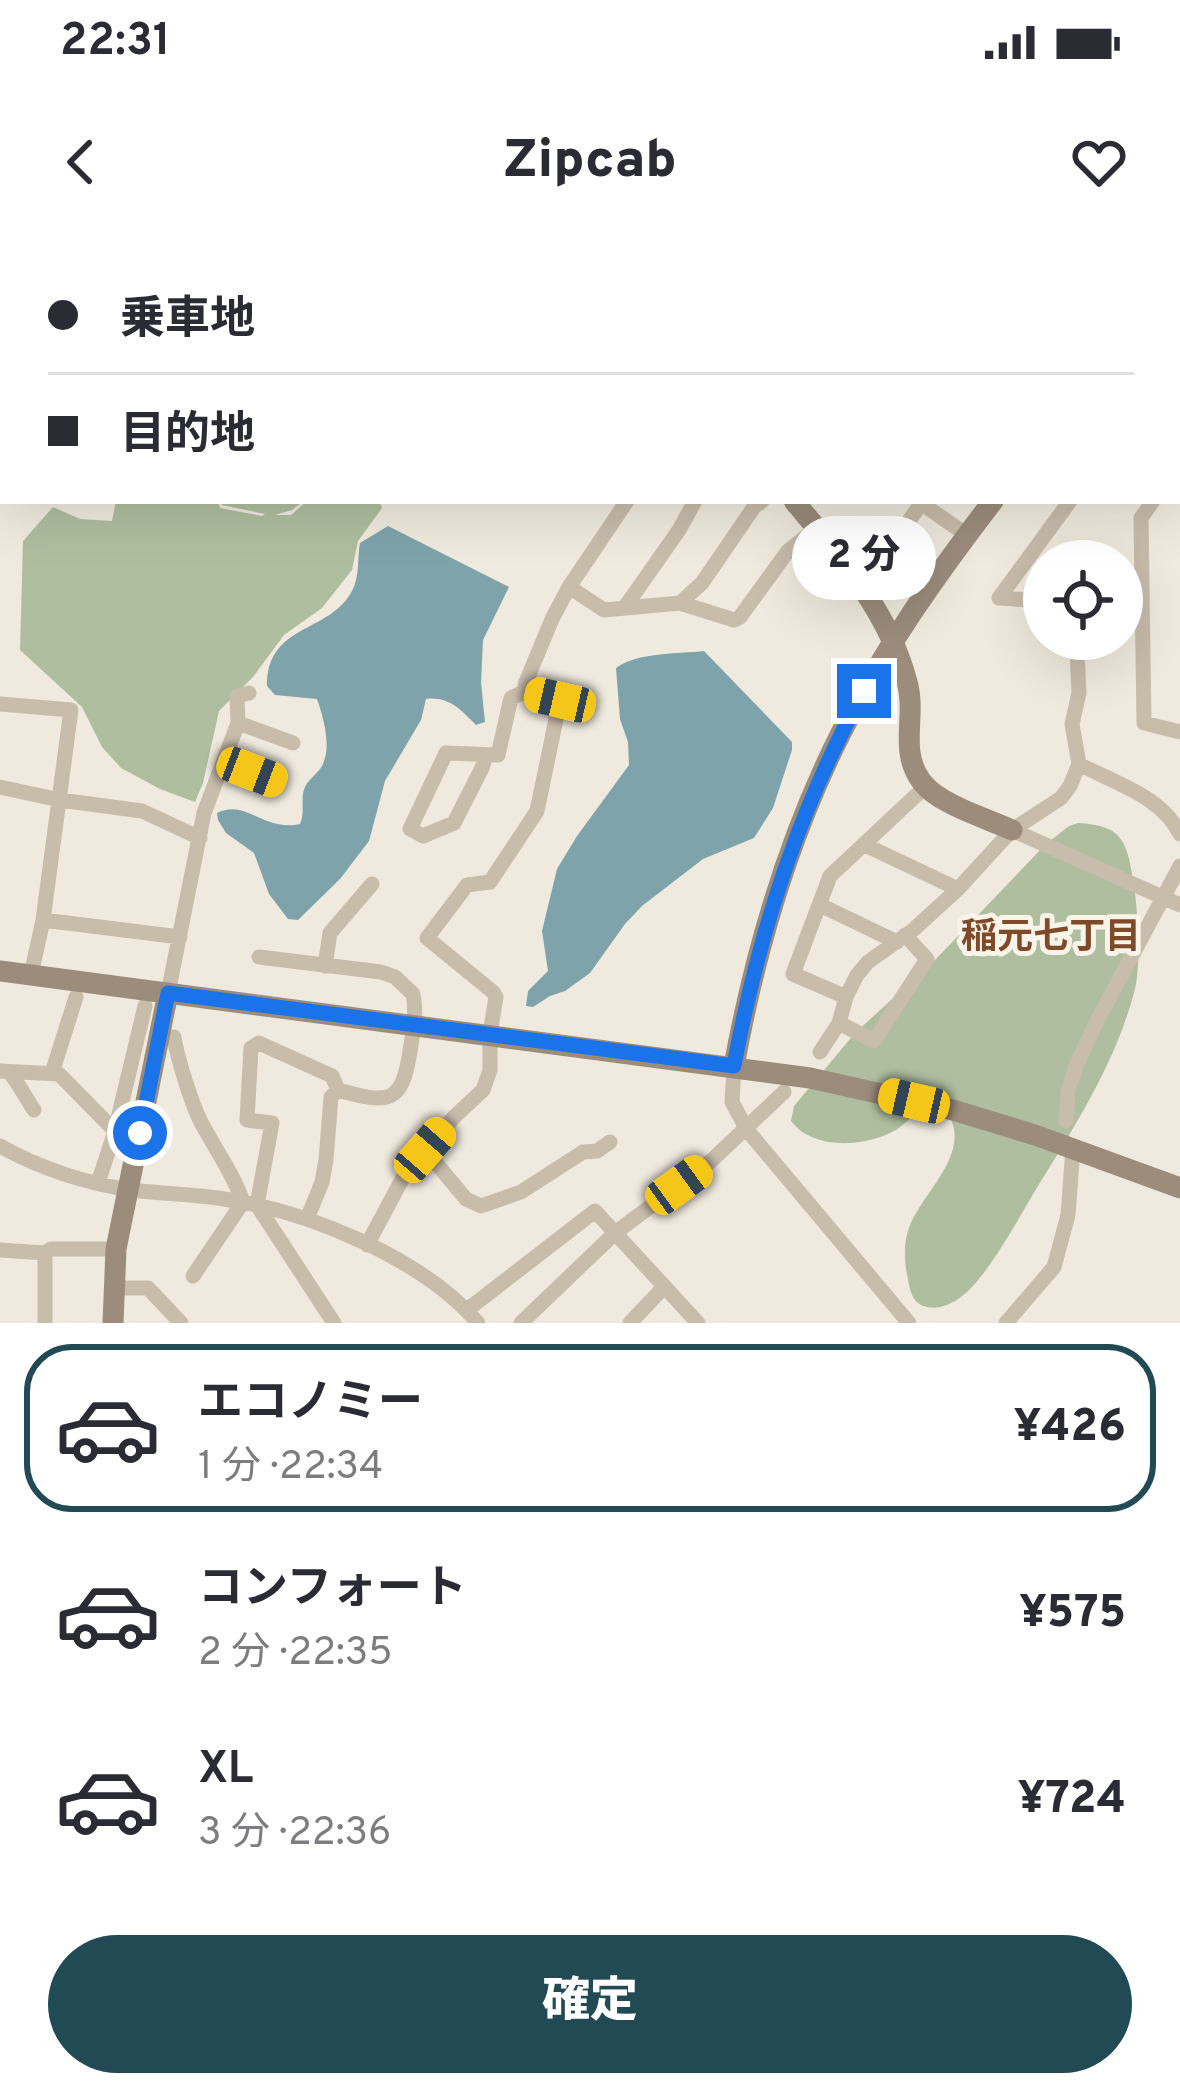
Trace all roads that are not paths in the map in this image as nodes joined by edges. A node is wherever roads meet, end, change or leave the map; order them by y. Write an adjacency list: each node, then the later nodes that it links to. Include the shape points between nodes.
1 (192, 240): 2 (street)
2 (203, 240)
3 (625, 504): 18 (street)
4 (693, 504): 21 (street)
5 (758, 504): 20 (street)
6 (800, 504): 12 (street)
7 (919, 504): 17 (street)
8 (923, 504): 13 (street)
9 (991, 504): 13 (street)
10 (1068, 504): 14 (street)
11 (1151, 504): 15 (street)
12 (815, 529): 17 (street); 20 (street, via 788,551 740,617)
13 (967, 535): 22 (street)
14 (1041, 540)
15 (1141, 540)
16 (1023, 565): 19 (street, via 999,598)
17 (860, 582): 22 (street)
18 (569, 587): 21 (street, via 604,610); 25 (street)
19 (1023, 600)
20 (680, 603): 21 (street)
21 (625, 607)
22 (894, 641): 36 (street, via 910,693 911,764); 64 (street, via 800,827 757,956)
23 (1077, 660): 33 (street, via 1072,724)
24 (1143, 660): 29 (street, via 1144,723)
25 (524, 692): 31 (street, via 512,698 498,755); 61 (street, via 560,700 537,812 490,882 467,885 427,938 493,992)
26 (249, 693): 28 (street, via 237,696)
27 (0, 704): 37 (street, via 71,710)
28 (238, 723): 30 (street); 32 (street)
29 (1180, 732)
30 (293, 742)
31 (485, 755): 31 (street, via 446,754 410,829 423,836 454,823)
32 (225, 762): 34 (street); 40 (street)
33 (1079, 764): 38 (street, via 1060,798); 39 (street, via 1151,800)
34 (278, 782)
35 (0, 787): 37 (street)
36 (926, 788): 38 (street); 41 (street)
37 (60, 800): 40 (street, via 142,811); 48 (street)
38 (1012, 830): 44 (street); 45 (street)
39 (1180, 834)
40 (200, 838): 49 (street)
41 (865, 845): 44 (street); 46 (street, via 830,876)
42 (1180, 866): 45 (street)
43 (372, 884): 52 (street, via 330,933)
44 (958, 889): 50 (street)
45 (1161, 899): 47 (street); 70 (street, via 1076,1066)
46 (820, 905): 50 (street); 57 (street, via 793,974)
47 (1180, 905)
48 (43, 920): 49 (street); 54 (street)
49 (180, 938): 55 (street)
50 (901, 939): 57 (street, via 868,962); 59 (street, via 927,959 874,1042)
51 (259, 957): 52 (street)
52 (325, 966): 60 (street, via 395,977 413,994)
53 (0, 971): 54 (street)
54 (32, 975): 55 (street)
55 (168, 993): 60 (street); 79 (street)
56 (76, 997): 66 (street)
57 (846, 998): 59 (street)
58 (145, 1006): 72 (street)
59 (839, 1023): 63 (street)
60 (414, 1024): 61 (street); 67 (street, via 402,1087 382,1098)
61 (490, 1034): 64 (street); 76 (street, via 483,1090)
62 (174, 1037): 80 (street, via 197,1116)
63 (820, 1052)
64 (734, 1066): 71 (street, via 732,1102); 75 (street, via 953,1110)
65 (5, 1071): 66 (street); 69 (street)
66 (52, 1072): 72 (street)
67 (338, 1090): 80 (street, via 332,1076 259,1043 251,1048 247,1120 272,1123); 81 (street)
68 (784, 1093): 71 (street)
69 (34, 1110)
70 (1066, 1121)
71 (747, 1130): 82 (street); 98 (street)
72 (115, 1131): 77 (street)
73 (610, 1142): 76 (street, via 481,1206)
74 (0, 1146): 77 (street)
75 (1073, 1148): 78 (street); 99 (street, via 1054,1268)
76 (425, 1150): 83 (street)
77 (98, 1183): 79 (street)
78 (1180, 1188)
79 (128, 1190): 80 (street); 84 (street)
80 (250, 1203): 81 (street); 87 (street); 94 (street)
81 (307, 1219): 83 (street)
82 (615, 1233): 88 (street); 90 (street, via 595,1211); 95 (street)
83 (367, 1245): 90 (street, via 442,1287)
84 (116, 1249): 86 (street); 89 (street)
85 (0, 1250): 86 (street)
86 (45, 1253): 91 (street)
87 (194, 1276)
88 (664, 1287): 96 (street); 97 (street)
89 (114, 1288): 92 (street); 93 (street, via 148,1288)
90 (472, 1317)
91 (45, 1323)
92 (113, 1323)
93 (182, 1323)
94 (334, 1323)
95 (520, 1323)
96 (629, 1323)
97 (698, 1323)
98 (909, 1323)
99 (1006, 1323)

